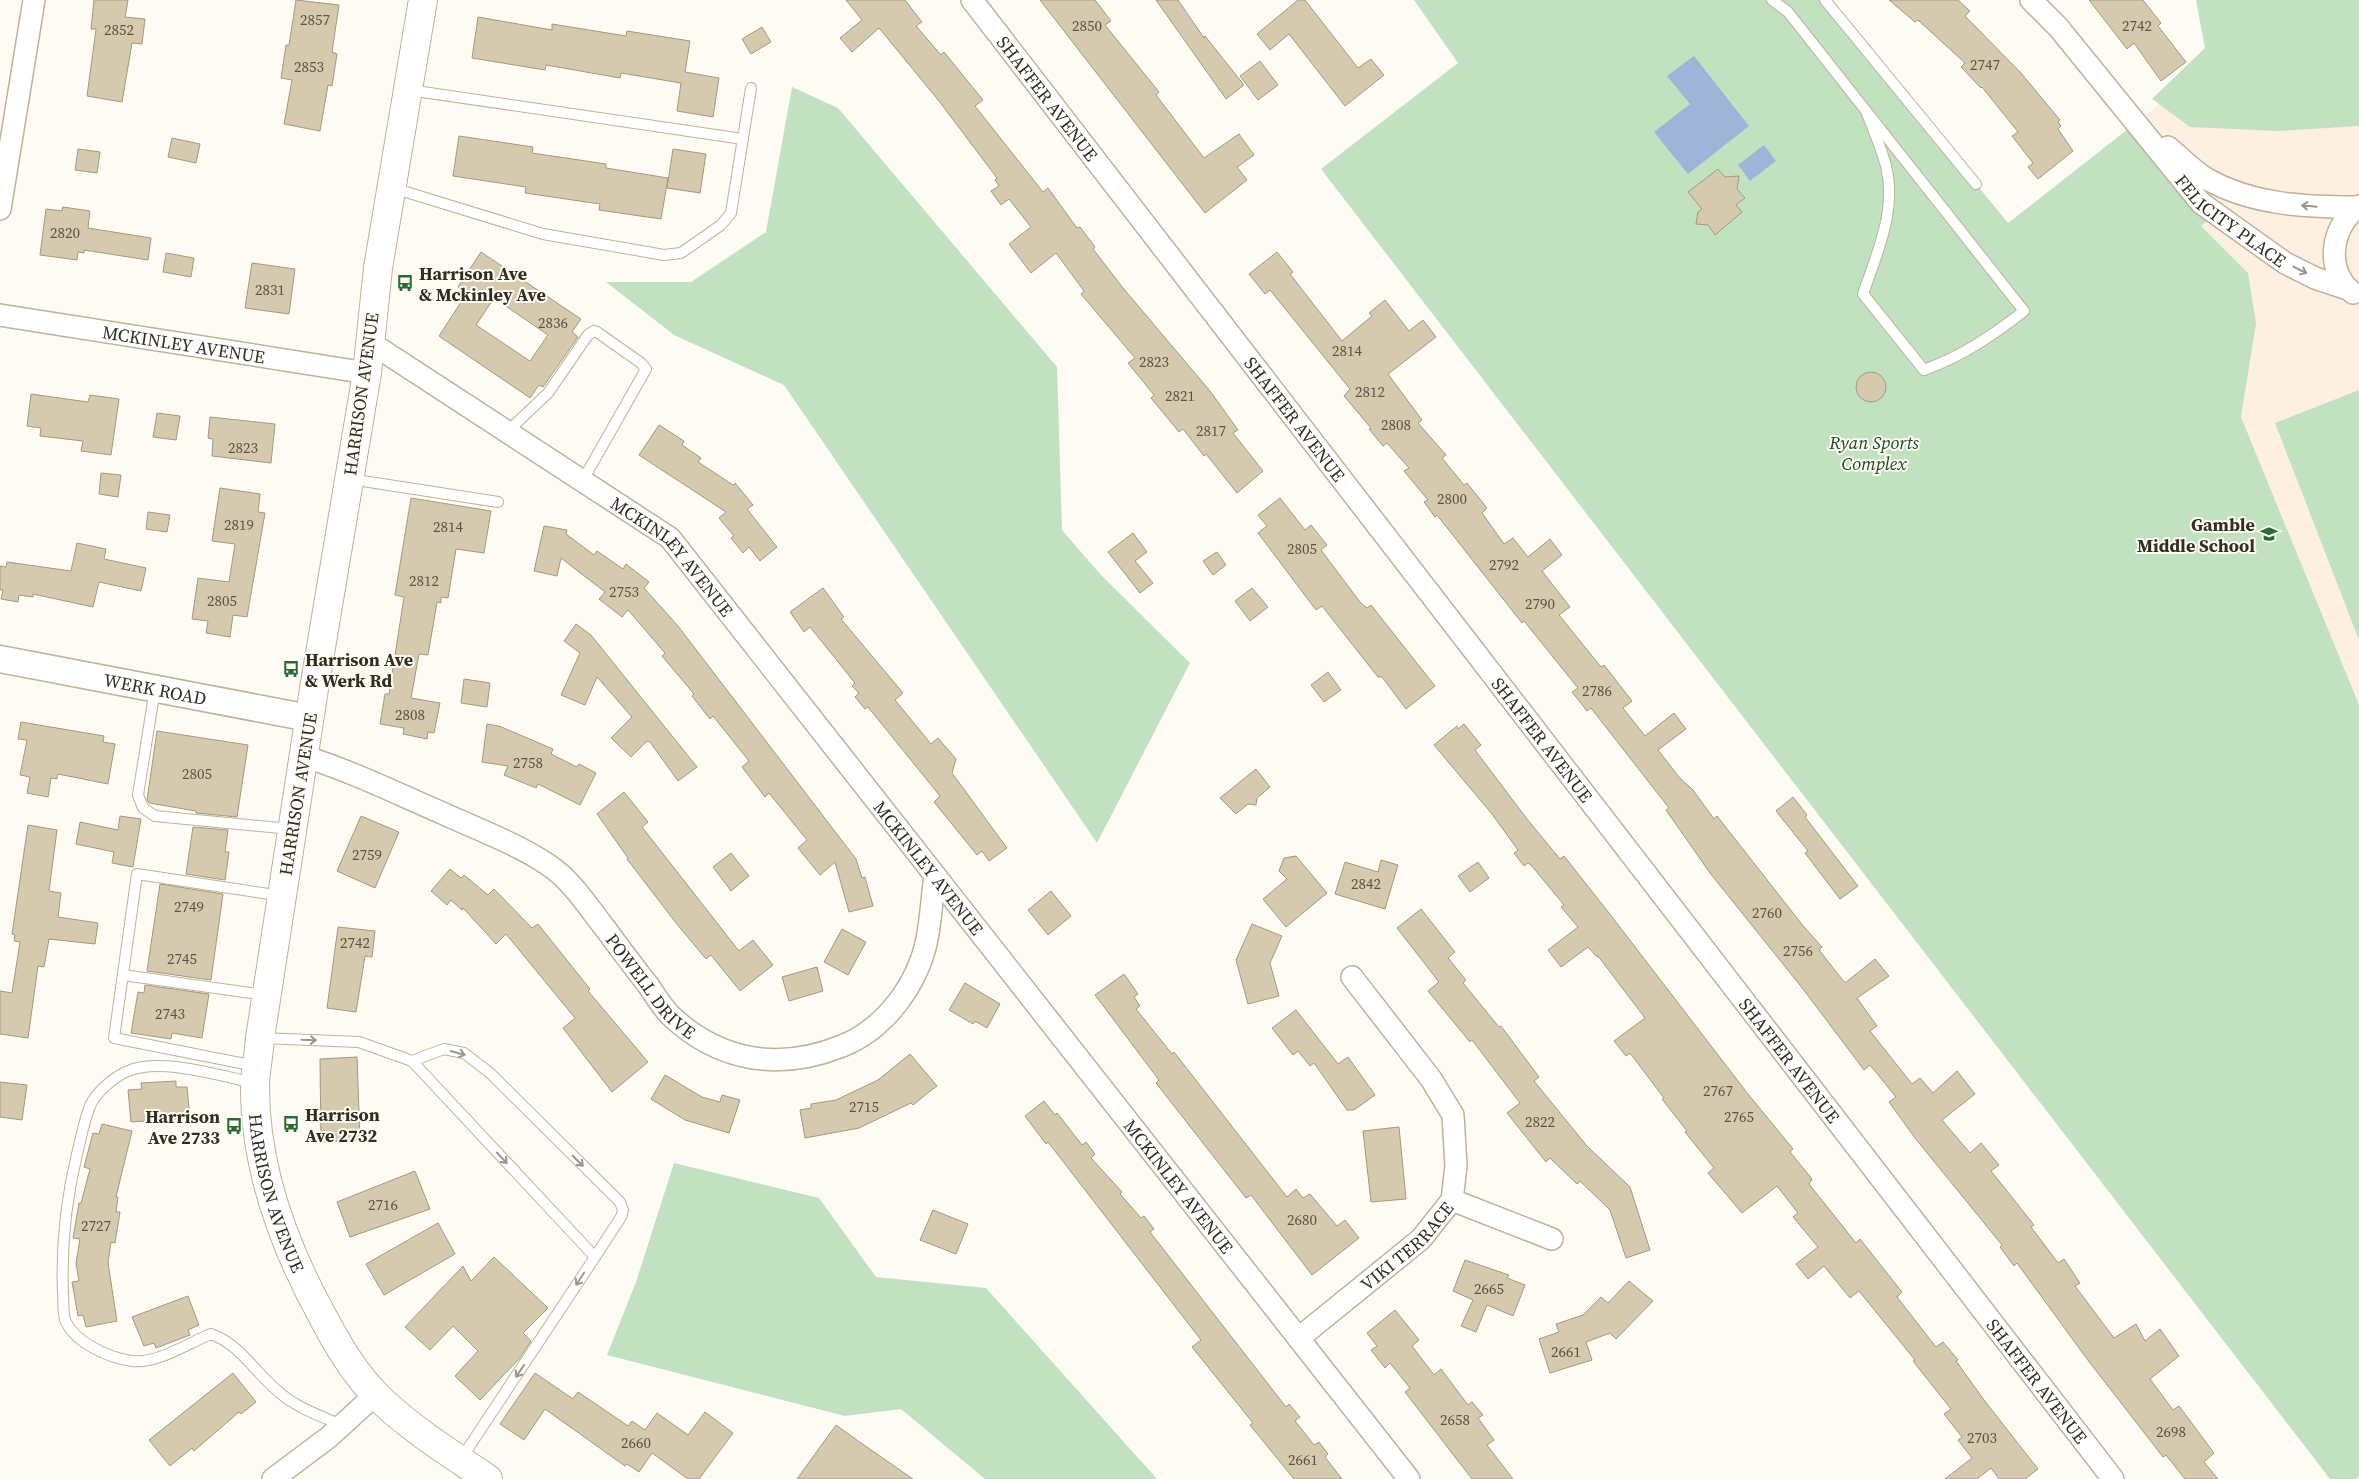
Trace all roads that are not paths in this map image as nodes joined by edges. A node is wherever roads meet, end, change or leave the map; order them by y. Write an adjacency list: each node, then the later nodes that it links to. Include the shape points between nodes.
1 (34, 0): 17 (street)
2 (423, 0): 10 (main road, HARRISON AVENUE)
3 (972, 0): 49 (street, SHAFFER AVENUE)
4 (1772, 0): 11 (lane, via 1788,12)
5 (1825, 0): 14 (lane)
6 (2031, 0): 8 (street, FELICITY PLACE)
7 (2054, 0): 8 (street)
8 (2058, 27): 12 (street, FELICITY PLACE)
9 (751, 88): 13 (lane)
10 (408, 90): 13 (lane); 15 (main road, HARRISON AVENUE)
11 (1866, 111): 11 (lane, via 1886,165 1889,202 1882,238 1862,294 1924,370 1950,361 1988,339 2024,311)
12 (2137, 122): 16 (street, FELICITY PLACE, one-way to 12, via 2319,207 2263,201 2206,179); 18 (street, FELICITY PLACE, one-way to 18, via 2201,203 2285,263)
13 (743, 139): 15 (lane, via 731,213 721,225 681,253 664,255 558,238)
14 (1976, 184)
15 (392, 188): 20 (main road, HARRISON AVENUE, via 378,268)
16 (2358, 206): 18 (street, FELICITY PLACE, via 2344,219 2334,249 2336,268)
17 (0, 209)
18 (2353, 293)
19 (0, 315): 21 (street, MCKINLEY AVENUE)
20 (371, 343): 21 (main road, HARRISON AVENUE); 22 (street, MCKINLEY AVENUE)
21 (367, 373): 23 (main road, HARRISON AVENUE)
22 (507, 432): 24 (street, MCKINLEY AVENUE); 24 (lane, via 548,394 588,334 597,332 646,369)
23 (349, 479): 25 (lane); 28 (main road, HARRISON AVENUE)
24 (583, 480): 31 (street, MCKINLEY AVENUE, via 670,538)
25 (498, 502)
26 (0, 659): 27 (street, WERK ROAD)
27 (155, 687): 28 (street, WERK ROAD); 30 (lane, via 138,795 143,808 155,816)
28 (309, 718): 29 (main road, HARRISON AVENUE)
29 (303, 756): 30 (main road, HARRISON AVENUE); 31 (street, POWELL DRIVE, via 377,784 546,863 574,887 670,1014 691,1033 718,1048 745,1057 793,1060 821,1054 848,1044 886,1015 918,968 927,940)
30 (292, 829): 32 (main road, HARRISON AVENUE)
31 (935, 876): 42 (street, MCKINLEY AVENUE)
32 (282, 896): 33 (lane, via 137,874); 35 (main road, HARRISON AVENUE)
33 (123, 975): 35 (lane); 38 (lane, via 114,1038)
34 (1352, 977): 39 (street, VIKI TERRACE, via 1431,1079 1453,1115 1456,1166)
35 (267, 996): 36 (main road, HARRISON AVENUE)
36 (260, 1038): 37 (lane, one-way to 37, via 359,1042); 38 (main road, HARRISON AVENUE)
37 (412, 1061): 41 (lane, one-way to 41); 41 (lane, one-way to 41, via 444,1049 464,1053 490,1073 620,1202 621,1217)
38 (256, 1075): 43 (main road, HARRISON AVENUE, via 261,1153 276,1218 306,1287 333,1336); 44 (lane, via 145,1065 127,1071 105,1086 91,1104 68,1191 62,1261 65,1320 75,1337 106,1353 133,1361 157,1357 210,1334 221,1337 280,1394)
39 (1452, 1200): 40 (street); 42 (street, VIKI TERRACE, via 1421,1239)
40 (1552, 1239)
41 (595, 1257): 45 (lane, one-way to 45)
42 (1299, 1338): 48 (street, MCKINLEY AVENUE)
43 (375, 1394): 44 (street); 45 (main road, HARRISON AVENUE, via 400,1417)
44 (341, 1425): 46 (street)
45 (461, 1460): 47 (main road, HARRISON AVENUE)
46 (273, 1479)
47 (488, 1479)
48 (1409, 1479)
49 (2113, 1479)

